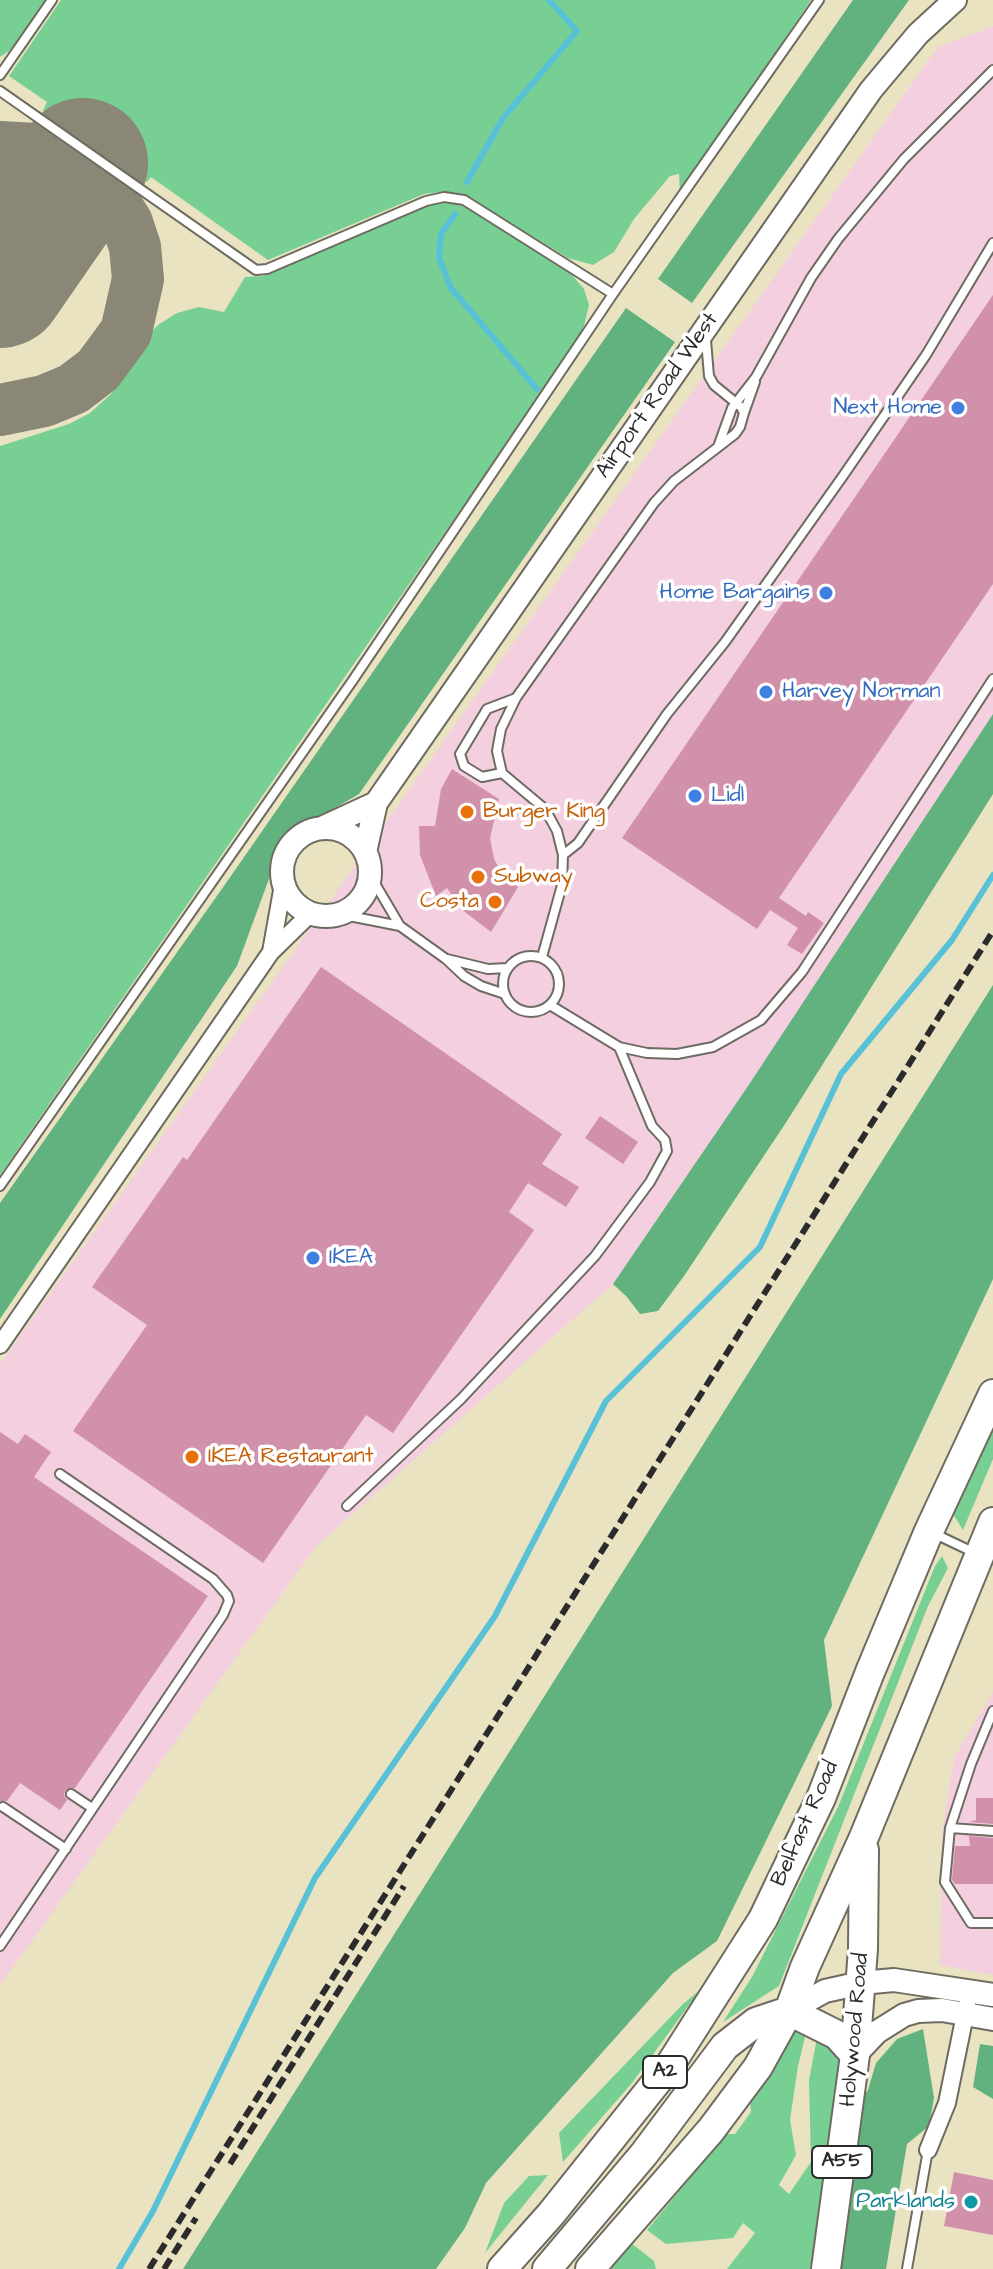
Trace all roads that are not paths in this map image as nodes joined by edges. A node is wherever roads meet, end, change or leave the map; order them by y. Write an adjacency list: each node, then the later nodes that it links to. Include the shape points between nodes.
1 (52, 0): 5 (lane)
2 (819, 0): 8 (lane)
3 (955, 0): 9 (street, Airport Road West, via 871,90)
4 (993, 70): 10 (lane, via 866,202 811,278)
5 (0, 75)
6 (0, 91): 8 (lane, via 256,270 444,197 464,200)
7 (993, 243): 20 (lane, via 926,355 843,476 578,843)
8 (613, 294): 33 (lane, via 353,680)
9 (705, 327): 11 (lane, via 709,376); 17 (street, Airport Road West)
10 (756, 377): 11 (lane); 12 (lane)
11 (736, 403): 12 (lane); 13 (lane)
12 (744, 413): 13 (lane, via 735,434)
13 (719, 445): 15 (lane, via 654,503)
14 (993, 679): 32 (lane, via 802,972 761,1020 713,1047 677,1054)
15 (516, 698): 16 (lane, via 501,729 497,751); 16 (lane, via 487,709 460,754 464,766 482,777)
16 (502, 773): 20 (lane, via 545,809)
17 (376, 803): 18 (street); 19 (street, Airport Road West)
18 (324, 827): 19 (street, via 348,834); 22 (street, via 299,836 289,846 283,858)
19 (365, 852): 21 (street)
20 (563, 855): 27 (lane, via 562,885)
21 (370, 875): 24 (street, via 362,897); 25 (lane)
22 (283, 885): 23 (street, via 299,907); 26 (street)
23 (311, 913): 24 (street); 26 (street)
24 (339, 914): 25 (lane)
25 (400, 926): 28 (lane)
26 (271, 952): 34 (street)
27 (542, 957): 29 (lane, via 523,957); 31 (lane, via 559,979)
28 (446, 959): 29 (lane); 30 (lane, via 464,976)
29 (508, 968): 30 (lane)
30 (505, 994): 31 (lane, via 524,1012)
31 (550, 1005): 32 (lane)
32 (619, 1047): 37 (lane, via 652,1126 665,1140 667,1151 650,1182 595,1256 461,1399)
33 (0, 1186)
34 (0, 1345)
35 (993, 1394): 39 (highway, Belfast Road / A2)
36 (60, 1474): 44 (lane, via 213,1579 229,1601)
37 (347, 1506)
38 (993, 1522): 40 (highway)
39 (929, 1531): 40 (lane); 58 (highway, Belfast Road / A2, via 821,1798 763,1919 670,2065)
40 (980, 1555): 47 (highway)
41 (993, 1711): 45 (lane)
42 (71, 1794): 44 (lane)
43 (3, 1807): 48 (lane)
44 (92, 1808): 48 (lane)
45 (950, 1828): 46 (lane); 49 (lane, via 945,1882 971,1923)
46 (993, 1831)
47 (864, 1837): 51 (highway, Holywood Road / A55); 54 (highway)
48 (66, 1849): 50 (lane)
49 (993, 1923)
50 (0, 1946)
51 (861, 1983): 53 (street, via 894,1980); 54 (street, via 825,1991); 56 (highway, Holywood Road / A55)
52 (993, 1995): 53 (street)
53 (968, 2003): 55 (street); 56 (street, via 904,2015); 57 (street, via 947,2103)
54 (789, 2011): 56 (highway, via 837,2035); 59 (highway, via 756,2022 725,2046); 61 (highway, via 758,2067 711,2130)
55 (993, 2019)
56 (855, 2055): 62 (highway, Holywood Road / A55)
57 (928, 2150): 63 (lane)
58 (551, 2214): 59 (highway); 60 (highway, A2)
59 (551, 2268)
60 (502, 2269)
61 (590, 2269)
62 (826, 2269)
63 (907, 2269)

